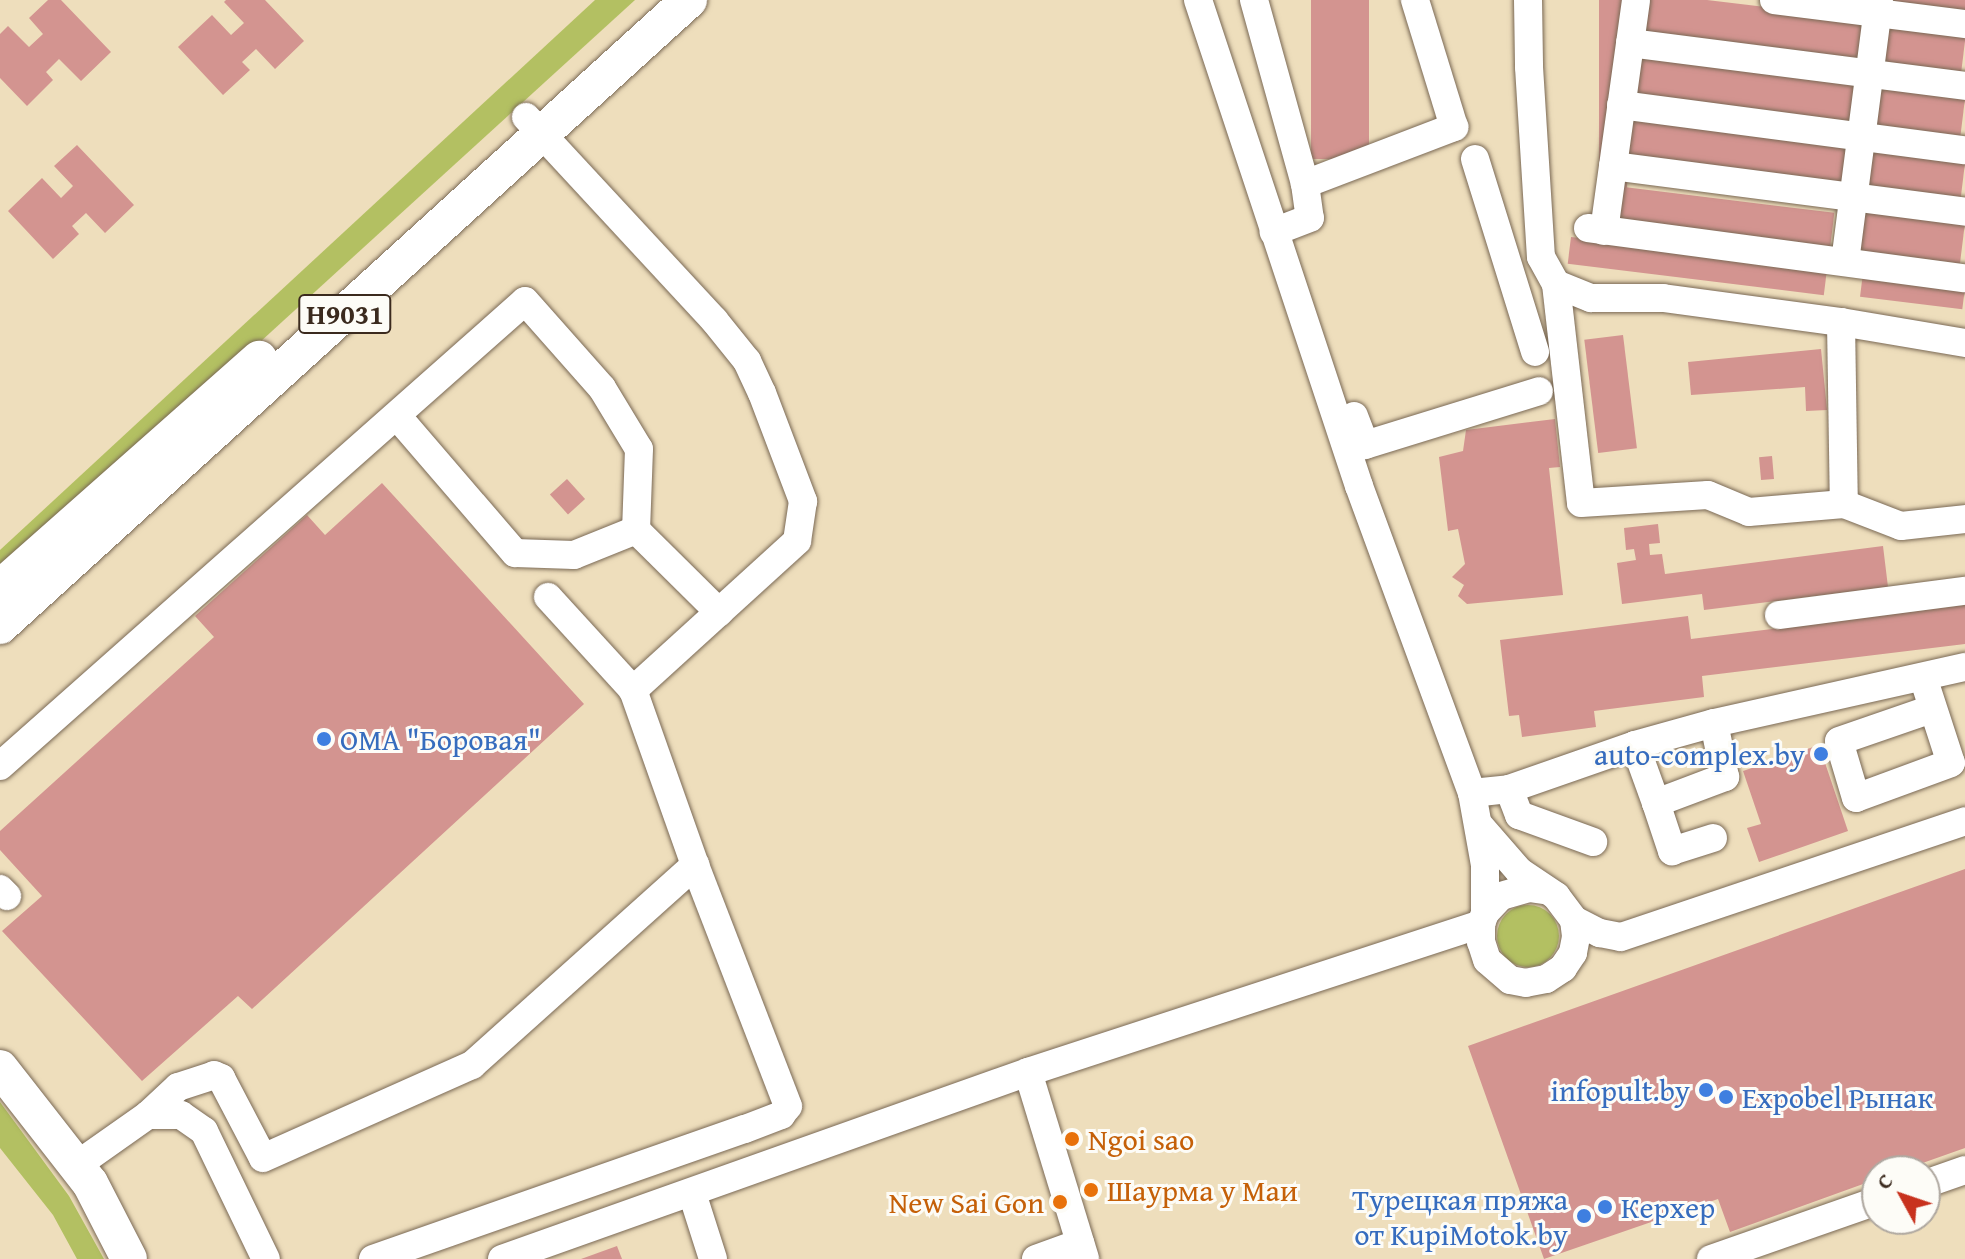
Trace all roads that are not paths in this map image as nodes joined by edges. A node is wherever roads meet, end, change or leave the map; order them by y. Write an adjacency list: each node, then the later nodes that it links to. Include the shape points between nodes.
1 (654, 0): 15 (main road, Н9031)
2 (689, 0): 15 (main road, Н9031)
3 (1198, 0): 23 (lane)
4 (1254, 0): 20 (lane)
5 (1415, 0): 20 (lane, via 1454,127)
6 (1528, 0): 26 (lane, via 1541,257)
7 (1636, 0): 11 (lane)
8 (1774, 0): 9 (lane)
9 (1878, 6): 10 (lane); 12 (lane)
10 (1965, 24)
11 (1630, 43): 12 (lane); 14 (lane)
12 (1870, 74): 13 (lane); 16 (lane)
13 (1965, 86)
14 (1621, 105): 16 (lane); 19 (lane)
15 (534, 126): 36 (main road, Н9031); 39 (lane, via 747,361 801,494 803,520 797,541); 41 (main road, Н9031)
16 (1862, 136): 17 (lane); 21 (lane)
17 (1965, 150)
18 (1475, 159): 29 (lane)
19 (1613, 166): 21 (lane); 24 (lane, via 1596,230)
20 (1305, 184): 23 (lane, via 1310,218)
21 (1854, 197): 22 (lane); 24 (lane)
22 (1965, 212)
23 (1274, 232): 50 (lane, via 1359,486)
24 (1845, 262): 25 (lane)
25 (1965, 278)
26 (1556, 284): 27 (lane, via 1591,298 1663,298); 33 (lane, via 1581,503 1708,495 1749,512)
27 (1841, 322): 28 (lane); 33 (lane)
28 (1965, 343)
29 (1535, 352)
30 (1539, 391): 32 (lane, via 1365,445)
31 (397, 416): 35 (lane, via 515,553 574,555); 35 (lane, via 525,301 602,388 639,449); 48 (lane)
32 (1354, 416)
33 (1844, 504): 34 (lane, via 1901,526)
34 (1965, 519)
35 (636, 530): 39 (lane)
36 (0, 588)
37 (1965, 591): 40 (lane)
38 (548, 597): 44 (lane)
39 (719, 612): 44 (lane)
40 (1779, 615)
41 (0, 626)
42 (1965, 667): 43 (lane)
43 (1923, 677): 45 (lane); 46 (lane)
44 (633, 690): 56 (lane)
45 (1932, 709)
46 (1714, 723): 47 (lane); 51 (lane, via 1725,777)
47 (1635, 745): 49 (lane); 51 (lane)
48 (0, 766)
49 (1509, 789): 50 (lane); 55 (lane, via 1519,815)
50 (1472, 793): 53 (lane)
51 (1656, 803): 54 (lane, via 1672,851)
52 (1965, 821): 59 (lane, via 1621,937)
53 (1478, 824): 57 (lane); 58 (lane, via 1485,865)
54 (1713, 838)
55 (1593, 842)
56 (695, 865): 62 (lane, via 472,1065 263,1158 221,1078); 73 (lane, via 788,1106 781,1115)
57 (1543, 890): 58 (lane, via 1514,890 1501,896); 59 (lane, via 1556,896)
58 (1483, 918): 59 (lane, via 1481,942 1487,960 1510,980 1526,983 1563,968 1573,953); 61 (lane)
59 (1574, 920)
60 (0, 1068): 65 (main road)
61 (1028, 1072): 68 (lane); 70 (lane)
62 (205, 1078): 63 (lane, via 178,1087); 64 (lane, via 196,1098)
63 (148, 1115): 64 (lane, via 181,1115); 65 (lane)
64 (204, 1131): 72 (lane)
65 (77, 1165): 71 (main road)
66 (1965, 1170): 67 (lane)
67 (1941, 1178)
68 (692, 1193): 74 (lane); 75 (lane)
69 (1861, 1207): 77 (lane)
70 (1083, 1251): 76 (lane)
71 (129, 1259)
72 (266, 1259)
73 (373, 1259)
74 (502, 1259)
75 (713, 1259)
76 (1036, 1259)
77 (1711, 1259)

